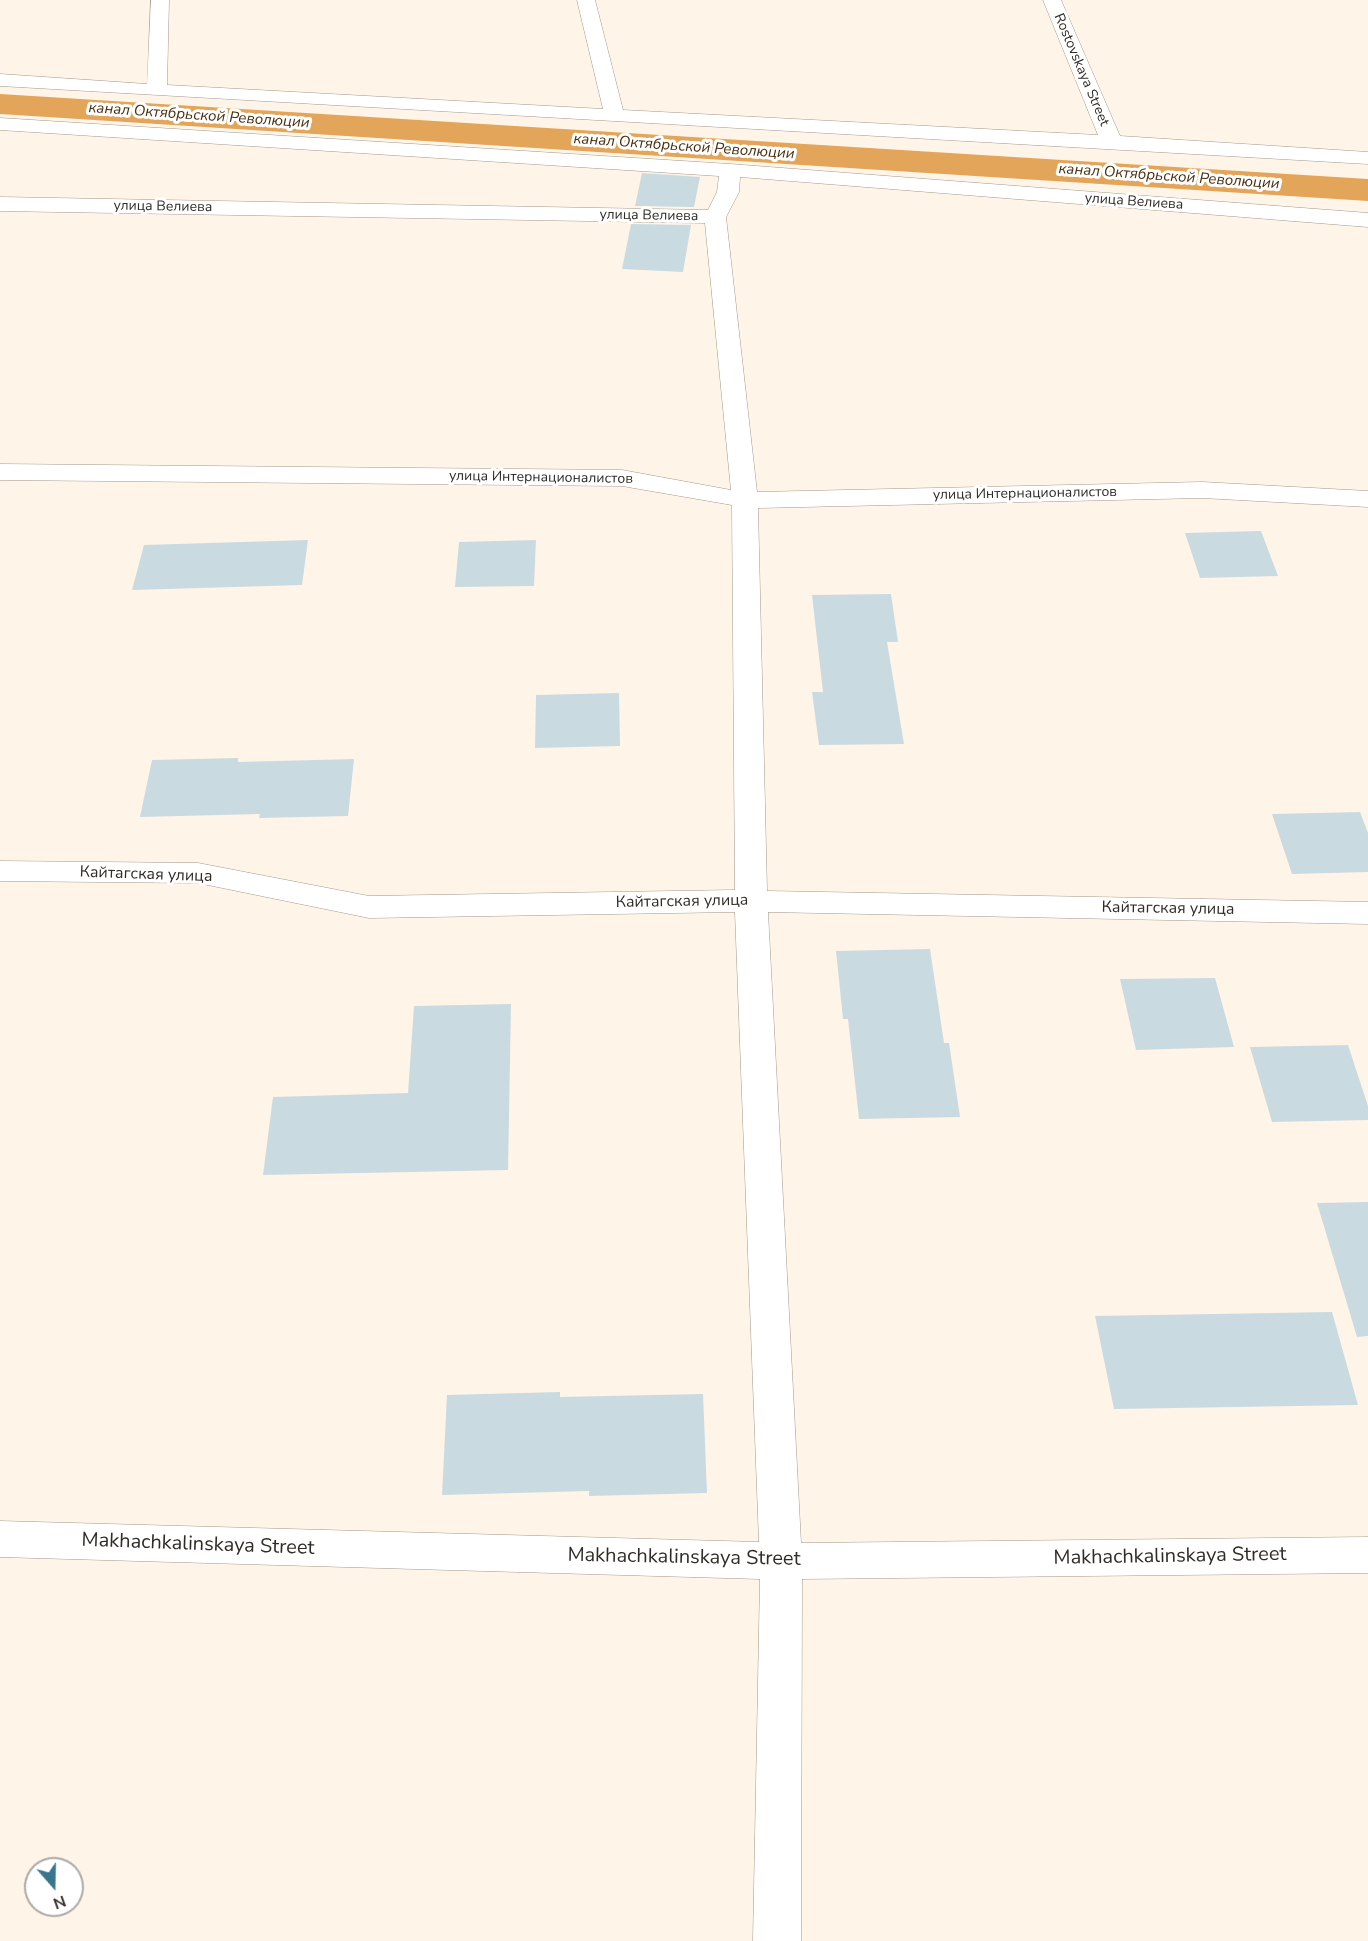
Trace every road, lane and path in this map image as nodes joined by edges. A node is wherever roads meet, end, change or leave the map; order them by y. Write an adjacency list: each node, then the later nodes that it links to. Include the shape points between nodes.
1 (160, 0): 5 (street)
2 (586, 0): 6 (street)
3 (1052, 0): 8 (street, Rostovskaya Street)
4 (0, 80): 5 (street)
5 (157, 91): 6 (street)
6 (615, 117): 8 (street)
7 (0, 123): 10 (street)
8 (1110, 140): 9 (street)
9 (1368, 158)
10 (730, 170): 12 (street, улица Велиева, via 728,192); 13 (street, улица Велиева)
11 (0, 204): 12 (street, улица Велиева)
12 (715, 218): 16 (street)
13 (1368, 220)
14 (0, 472): 16 (street, улица Интернационалистов, via 622,478)
15 (1368, 499): 16 (street, улица Интернационалистов, via 1202,490)
16 (745, 500): 18 (street)
17 (0, 871): 18 (street, Кайтагская улица, via 198,873 369,907)
18 (751, 901): 19 (street, Кайтагская улица); 22 (street)
19 (1368, 913)
20 (0, 1539): 22 (street, Makhachkalinskaya Street)
21 (1368, 1555): 22 (street, Makhachkalinskaya Street)
22 (781, 1561): 23 (street)
23 (777, 1941)

